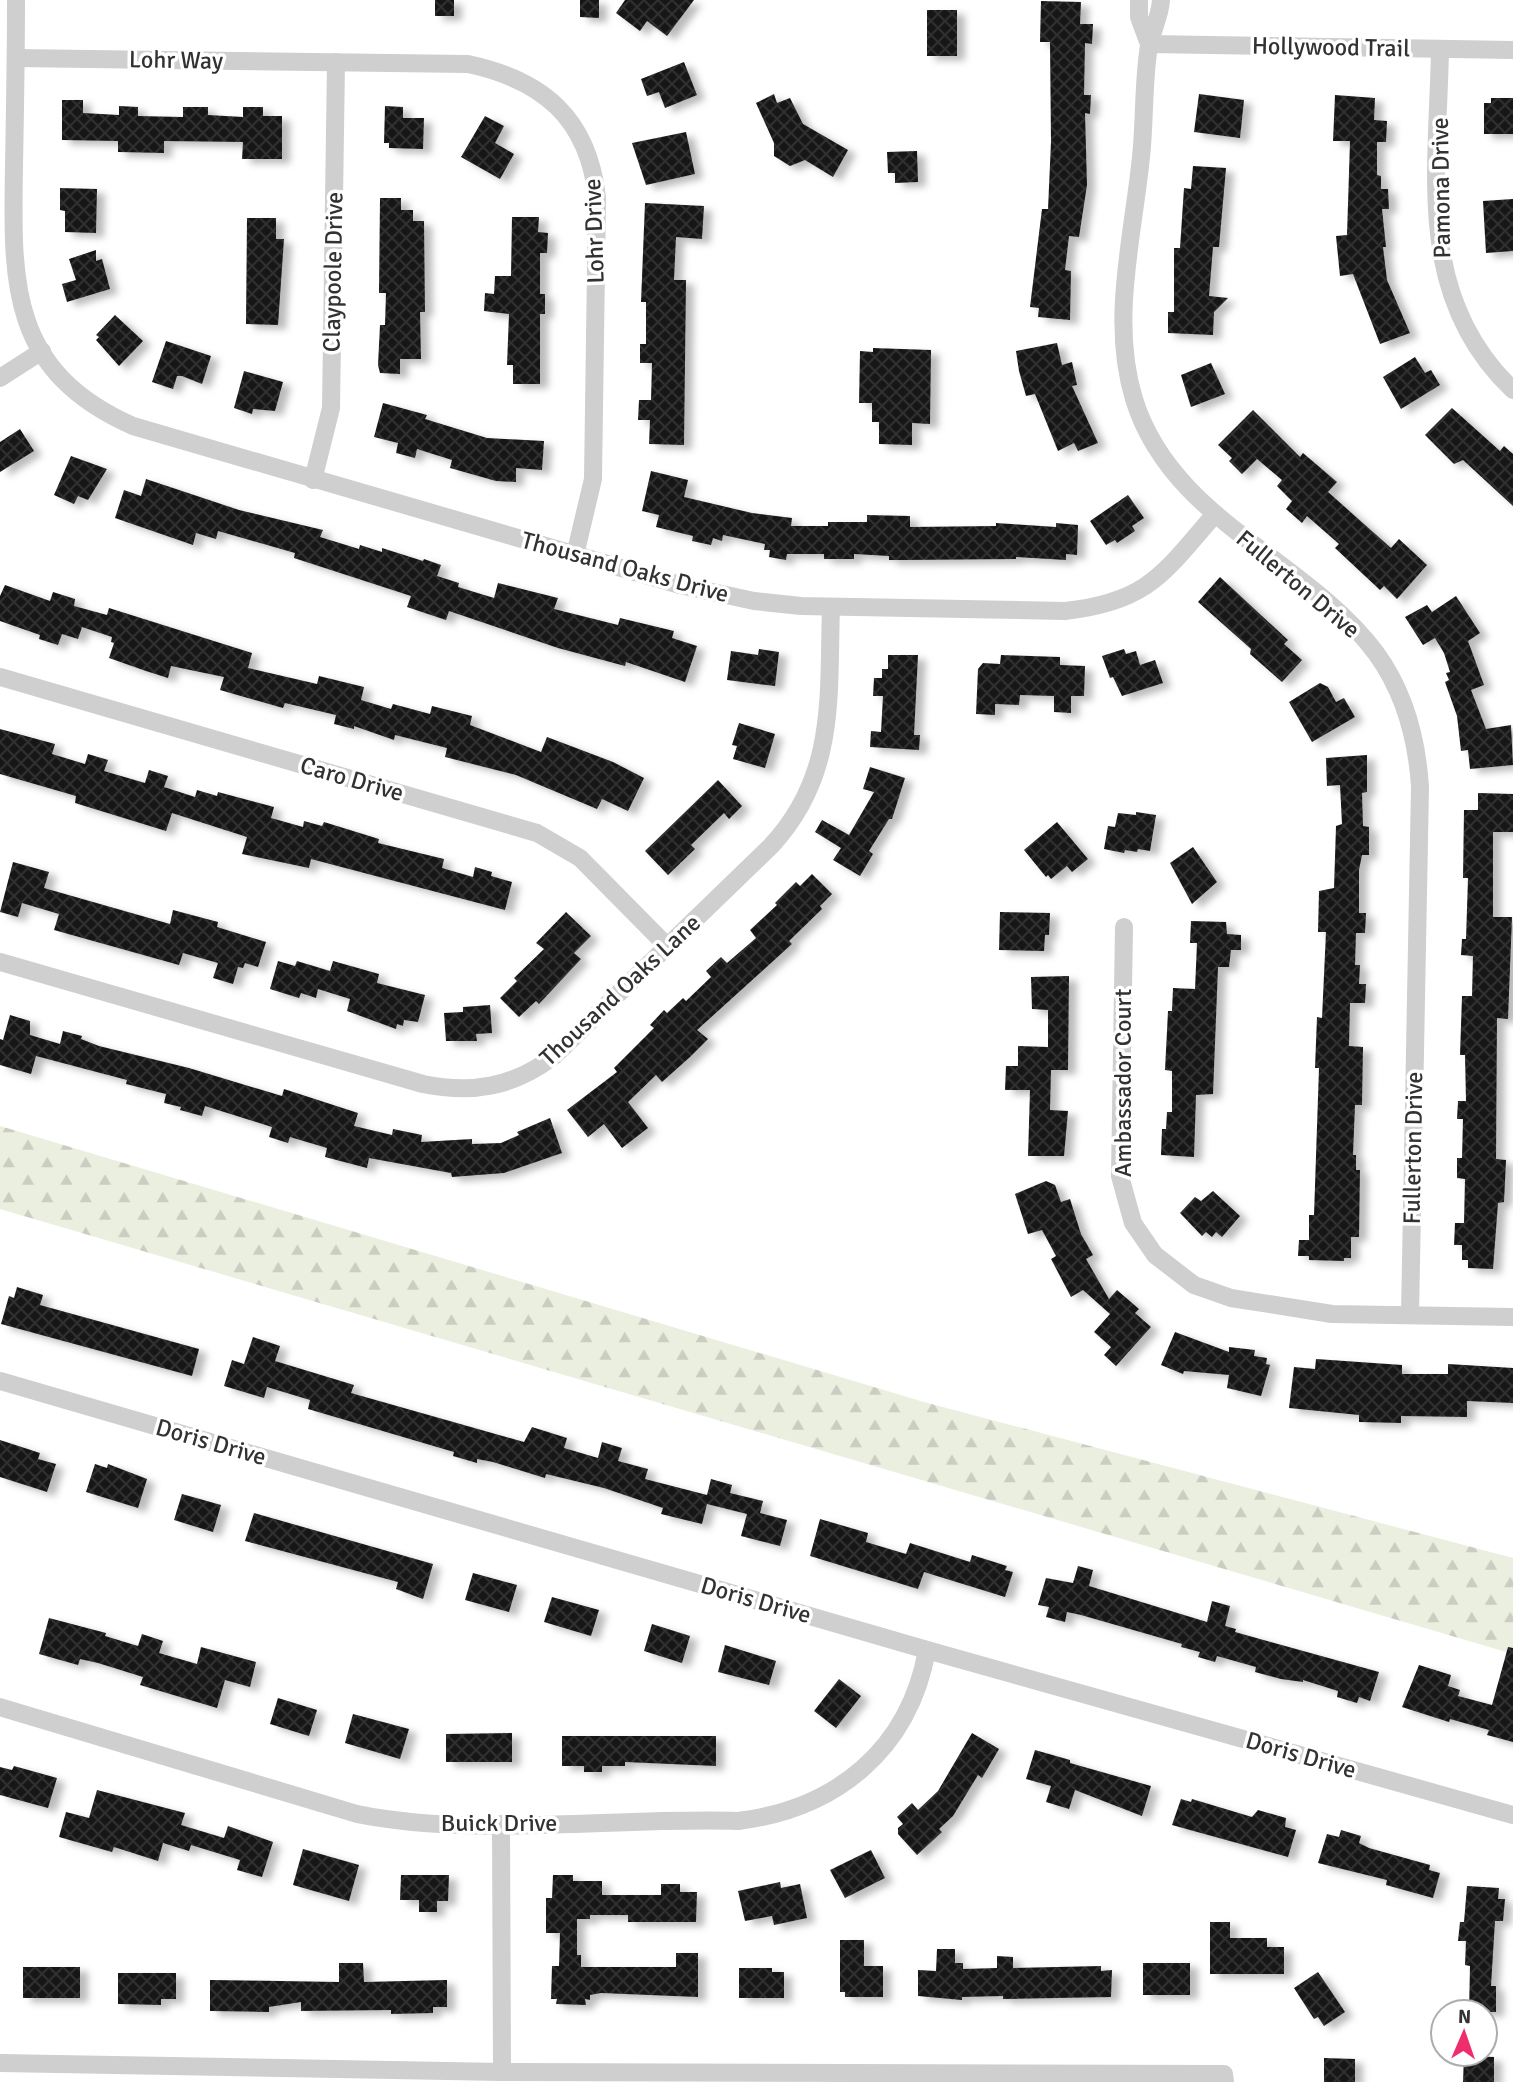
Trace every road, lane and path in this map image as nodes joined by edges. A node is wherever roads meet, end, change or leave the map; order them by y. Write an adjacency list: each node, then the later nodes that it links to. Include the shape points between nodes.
1 (16, 0): 7 (street, Thousand Oaks Drive)
2 (1139, 0): 4 (street, Fullerton Drive, via 1139,17)
3 (1161, 0): 4 (street, Fullerton Drive)
4 (1149, 44): 5 (street, Hollywood Trail); 13 (street, Fullerton Drive, via 1142,154 1124,304 1125,362 1137,408 1158,452)
5 (1440, 49): 6 (street, Hollywood Trail); 11 (street, Pamona Drive, via 1437,213 1441,261 1463,325 1483,357)
6 (1513, 50)
7 (16, 58): 8 (street, Lohr Way); 9 (street, Thousand Oaks Drive, via 14,269 25,316)
8 (336, 62): 12 (street, Claypoole Drive, via 331,408); 14 (street, Lohr Drive, via 468,64 498,71 542,92 579,134 595,177 597,208 593,479)
9 (43, 351): 10 (street); 12 (street, Thousand Oaks Drive, via 64,380 110,415 149,433)
10 (0, 378)
11 (1513, 390)
12 (313, 480): 14 (street, Thousand Oaks Drive)
13 (1215, 514): 15 (street, Thousand Oaks Drive, via 1163,574 1140,591 1104,607 1065,611); 20 (street, Fullerton Drive, via 1362,636 1394,684 1414,739 1420,787)
14 (575, 555): 15 (street, Thousand Oaks Drive, via 754,601)
15 (831, 607): 18 (street, Thousand Oaks Lane, via 827,734 806,799 771,846)
16 (0, 677): 18 (street, Caro Drive, via 537,833 580,858)
17 (1124, 927): 20 (street, Ambassador Court, via 1120,1176 1133,1223 1149,1247 1177,1274 1231,1298 1332,1314)
18 (667, 946): 19 (street, Thousand Oaks Lane, via 538,1068 502,1085 472,1090 423,1084)
19 (0, 962)
20 (1410, 1315): 21 (street, Ambassador Court)
21 (1513, 1317)
22 (0, 1381): 23 (street, Doris Drive)
23 (927, 1650): 25 (street, Doris Drive); 26 (street, Buick Drive, via 915,1696 880,1752 836,1790 802,1807 738,1821)
24 (0, 1707): 26 (street, Buick Drive, via 357,1814 408,1823)
25 (1513, 1815)
26 (501, 1824): 28 (street)
27 (0, 2063): 28 (street)
28 (502, 2072): 29 (street)
29 (1224, 2078)

